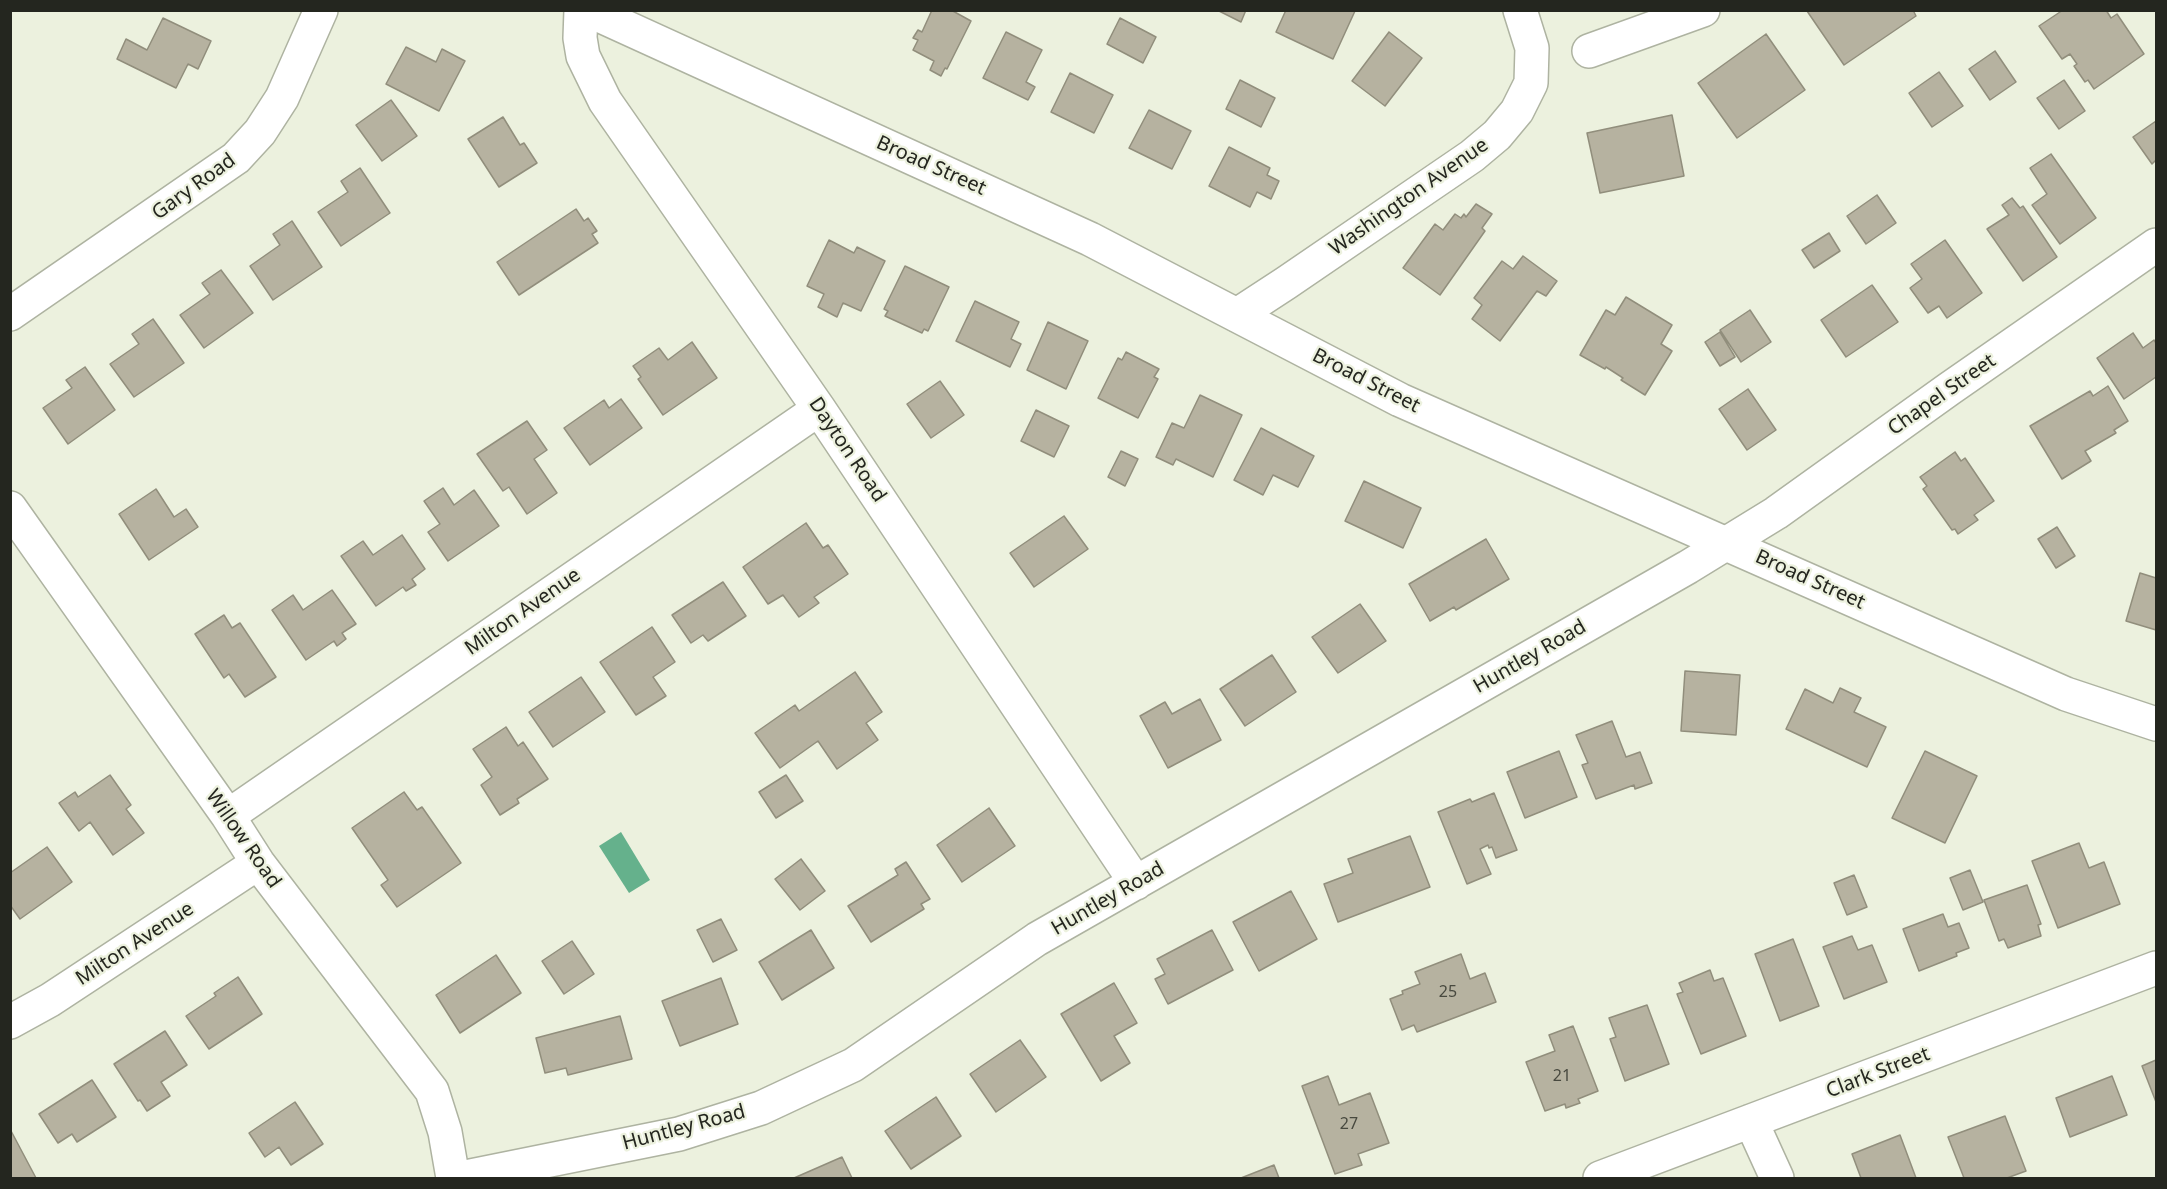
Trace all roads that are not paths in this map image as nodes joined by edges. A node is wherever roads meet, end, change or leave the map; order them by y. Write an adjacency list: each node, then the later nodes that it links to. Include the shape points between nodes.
1 (321, 10): 8 (street, Gary Road, via 282,98 260,132 236,158)
2 (581, 10): 10 (street, Dayton Road, via 580,38 585,63 605,101)
3 (588, 10): 9 (street, Broad Street, via 1090,238)
4 (1520, 10): 9 (street, Washington Avenue, via 1532,48 1531,83 1517,111 1497,135 1472,156)
5 (1703, 10): 6 (street)
6 (1589, 51)
7 (2157, 245): 12 (street, Chapel Street)
8 (10, 314)
9 (1237, 315): 12 (street, Broad Street, via 1400,400)
10 (819, 408): 14 (street, Milton Avenue); 16 (street, Dayton Road)
11 (10, 508): 14 (street, Willow Road)
12 (1728, 544): 13 (street, Broad Street, via 2066,694); 16 (street, Huntley Road)
13 (2157, 724)
14 (228, 816): 15 (street, Willow Road)
15 (258, 863): 18 (street, Milton Avenue, via 50,1000); 20 (street, Willow Road, via 432,1090 445,1132)
16 (1136, 883): 21 (street, Huntley Road, via 1037,939 853,1065 761,1107 679,1134)
17 (2157, 968): 19 (street, Clark Street)
18 (10, 1022)
19 (1751, 1121): 22 (street, Clark Street); 23 (street)
20 (453, 1179)
21 (461, 1179)
22 (1600, 1179)
23 (1777, 1179)

